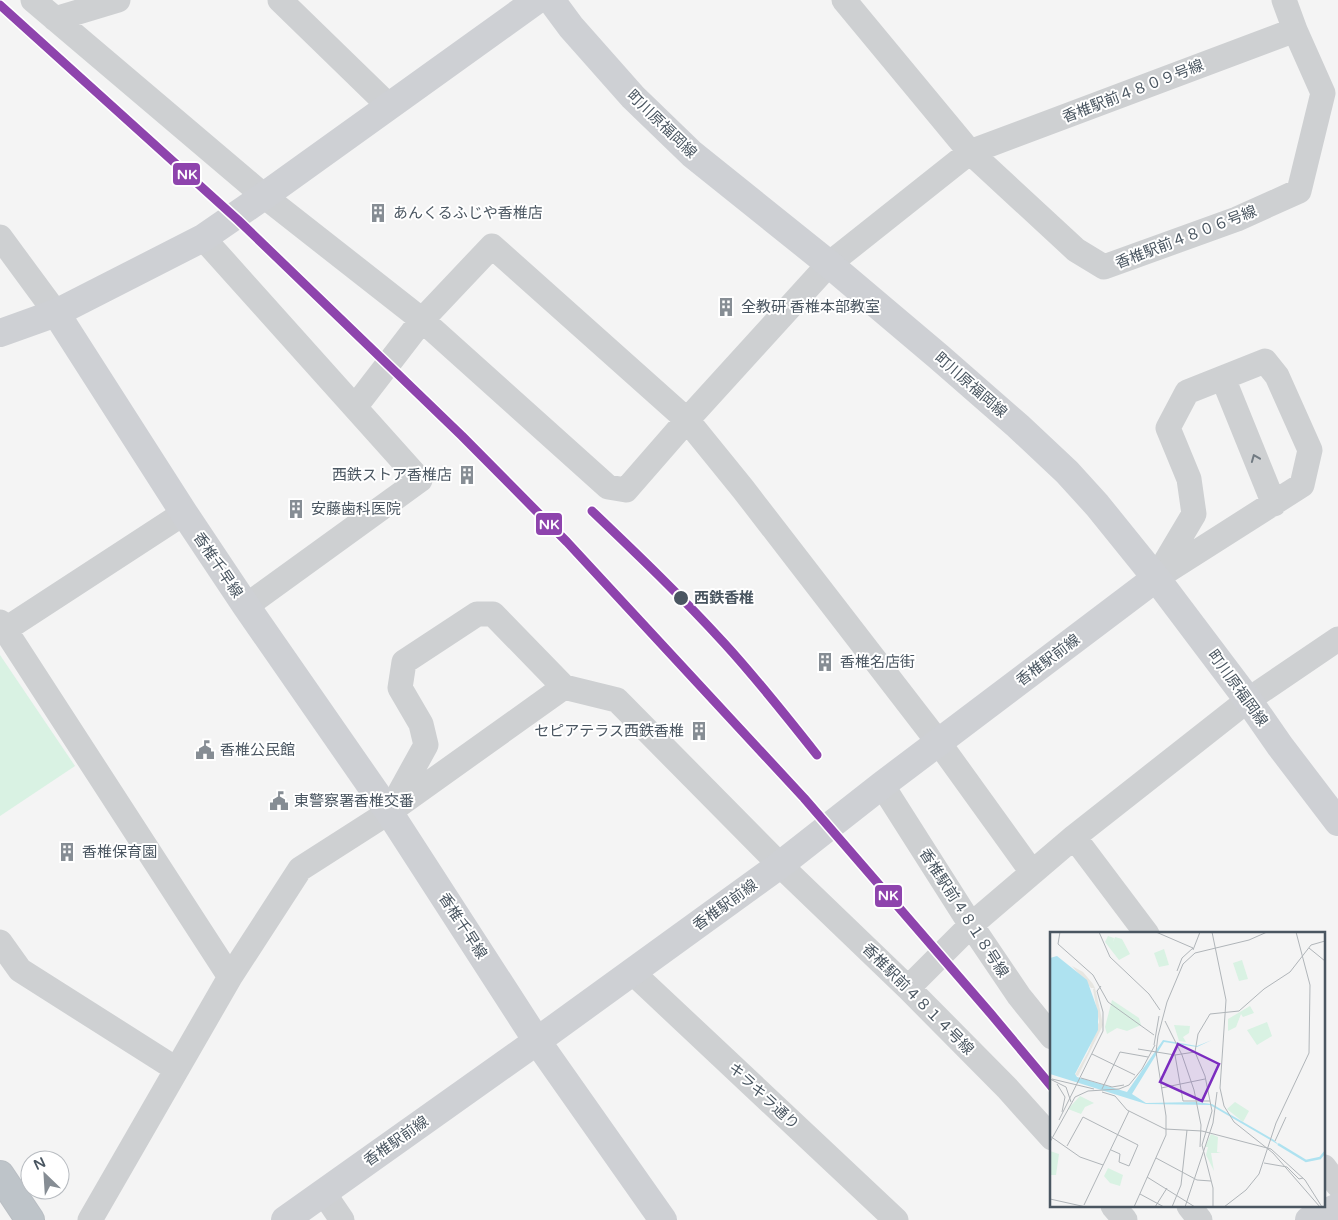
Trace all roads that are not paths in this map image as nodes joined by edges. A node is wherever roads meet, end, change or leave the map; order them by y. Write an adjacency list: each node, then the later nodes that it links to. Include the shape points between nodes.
1 (33, 0): 8 (street)
2 (118, 0): 8 (street)
3 (280, 0): 10 (street)
4 (537, 0): 10 (main road)
5 (551, 0): 15 (main road, 町川原福岡線, via 633,97 692,154)
6 (844, 0): 11 (street)
7 (1284, 0): 9 (street, 香椎駅前４８０６号線)
8 (55, 19): 12 (street)
9 (1295, 30): 11 (street, 香椎駅前４８０９号線); 11 (street, 香椎駅前４８０６号線, via 1323,93 1299,191 1237,219 1104,267 1076,250)
10 (389, 106): 12 (main road)
11 (970, 152): 15 (street)
12 (264, 196): 14 (main road); 17 (street)
13 (0, 238): 16 (street)
14 (203, 238): 16 (main road); 20 (street)
15 (829, 264): 21 (street); 24 (main road, 町川原福岡線, via 1018,426 1066,472)
16 (56, 313): 18 (main road); 23 (main road, 香椎千早線)
17 (422, 320): 20 (street); 21 (street, via 608,487 626,490); 21 (street, via 492,246)
18 (0, 333)
19 (1223, 378): 22 (street, one-way to 19); 22 (street, via 1265,361 1277,376 1310,450 1302,485); 24 (street, via 1187,392 1168,428 1189,480 1194,514)
20 (355, 407): 25 (street, via 420,480)
21 (687, 420): 30 (street)
22 (1274, 504): 24 (street)
23 (184, 513): 25 (main road, 香椎千早線); 26 (street)
24 (1156, 578): 29 (main road, 町川原福岡線); 30 (main road, 香椎駅前線)
25 (246, 606): 32 (main road, 香椎千早線)
26 (3, 625): 41 (street)
27 (1338, 639): 29 (street)
28 (564, 686): 32 (street); 32 (street, via 493,614 477,614 404,662 400,688 421,724 426,745); 35 (street, 香椎駅前４８１４号線, via 617,700)
29 (1248, 700): 33 (main road, 町川原福岡線); 34 (street)
30 (939, 743): 31 (main road, 香椎駅前線); 36 (street)
31 (882, 785): 35 (main road, 香椎駅前線); 37 (street, 香椎駅前４８１８号線)
32 (389, 812): 41 (street, via 300,869); 44 (main road, 香椎千早線)
33 (1338, 822)
34 (1074, 837): 36 (street); 38 (street)
35 (780, 865): 40 (main road, 香椎駅前線); 42 (street, 香椎駅前４８１４号線)
36 (1032, 872): 37 (street)
37 (971, 925): 42 (street); 43 (street, 香椎駅前４８１８号線, via 1019,996)
38 (1145, 932)
39 (0, 942): 45 (street, via 20,970)
40 (632, 972): 44 (main road, 香椎駅前線); 59 (street, キラキラ通り)
41 (230, 977): 45 (street)
42 (908, 988): 46 (street, 香椎駅前４８１４号線)
43 (1050, 1035)
44 (537, 1041): 50 (main road, 香椎駅前線); 58 (main road, 香椎千早線)
45 (176, 1069): 55 (street)
46 (1050, 1136)
47 (1326, 1170): 49 (street)
48 (0, 1175): 54 (highway)
49 (1338, 1185)
50 (323, 1192): 56 (main road, 香椎駅前線); 57 (street)
51 (1338, 1207): 62 (main road)
52 (1115, 1208): 60 (street)
53 (1191, 1208): 61 (street)
54 (30, 1220)
55 (90, 1220)
56 (285, 1220)
57 (342, 1220)
58 (663, 1220)
59 (896, 1220)
60 (1125, 1220)
61 (1200, 1220)
62 (1309, 1220)

